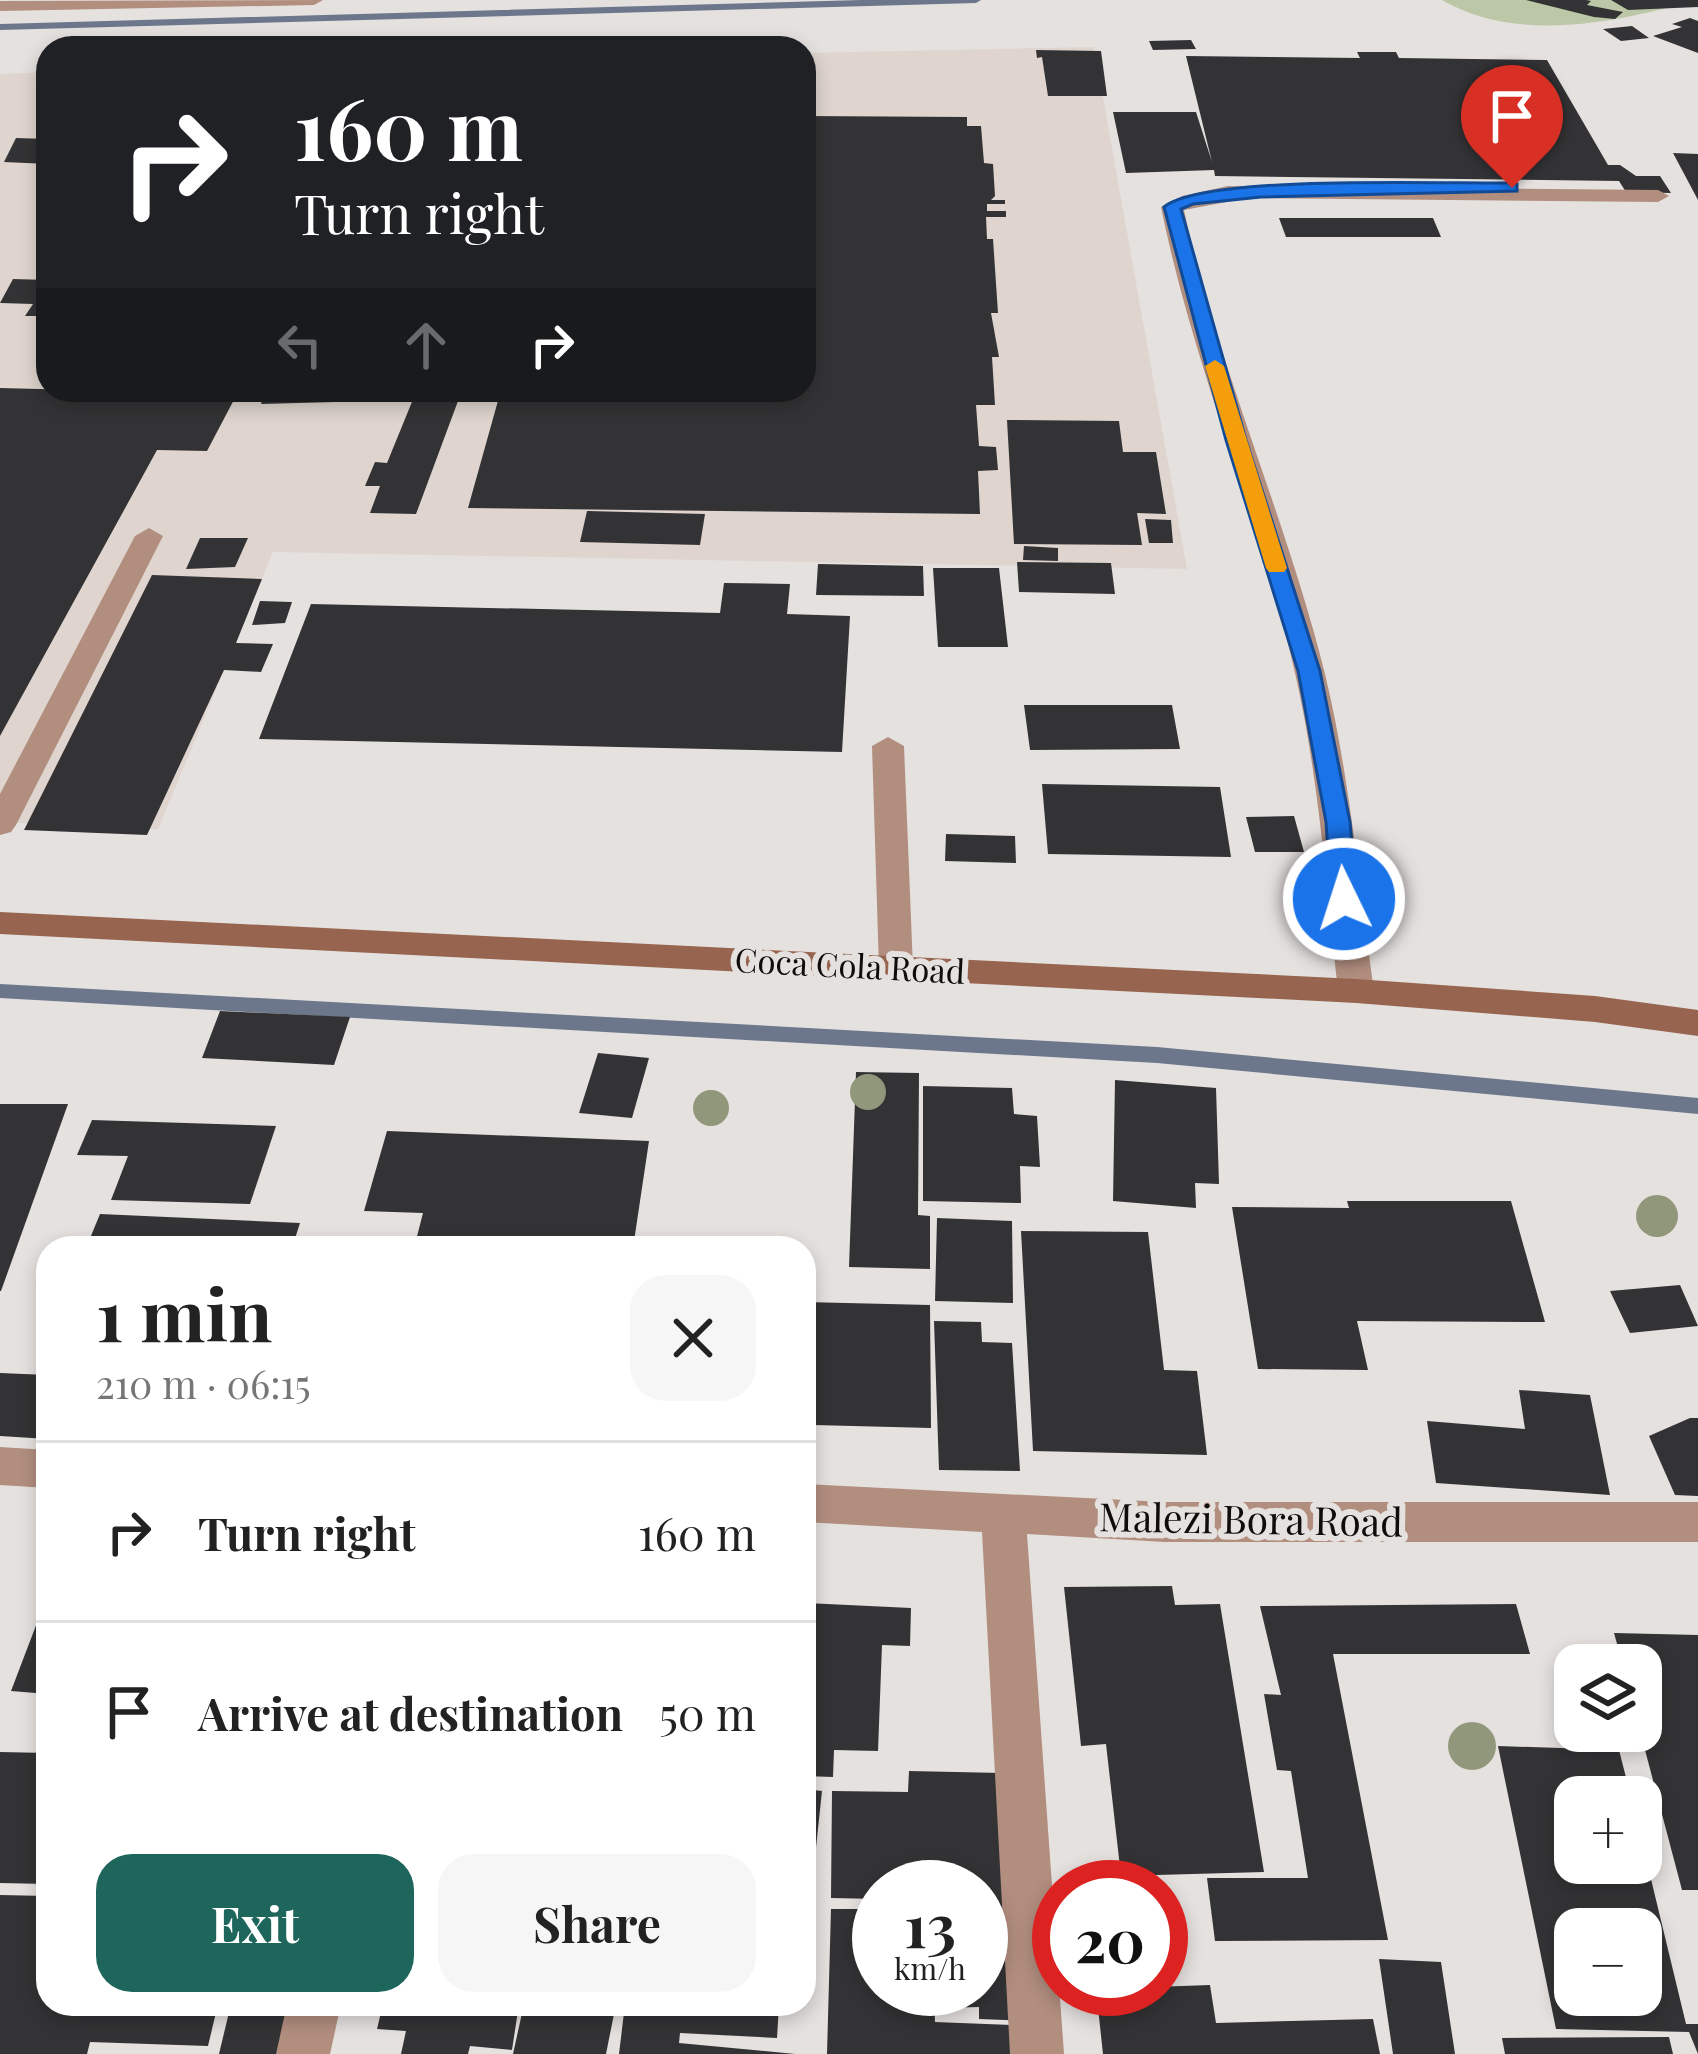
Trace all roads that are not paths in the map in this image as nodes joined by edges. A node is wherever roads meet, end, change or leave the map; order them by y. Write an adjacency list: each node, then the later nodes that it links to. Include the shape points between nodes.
1 (314, 0): 2 (street)
2 (272, 1): 3 (street)
3 (0, 6)
4 (1658, 196): 10 (street, via 1512,188 1261,192 1172,207 1309,671 1338,822)
5 (149, 536): 7 (street)
6 (888, 746): 9 (street)
7 (0, 825)
8 (0, 923): 9 (main road, Coca Cola Road)
9 (896, 968): 10 (main road, Coca Cola Road)
10 (1356, 992): 11 (main road, Coca Cola Road)
11 (1698, 1023)
12 (0, 1466): 13 (street)
13 (36, 1468)
14 (816, 1504): 15 (street, Malezi Bora Road)
15 (1003, 1513): 16 (street, Malezi Bora Road, via 1165,1522); 19 (street)
16 (1698, 1522)
17 (311, 2016): 18 (street)
18 (303, 2054)
19 (1037, 2054)

